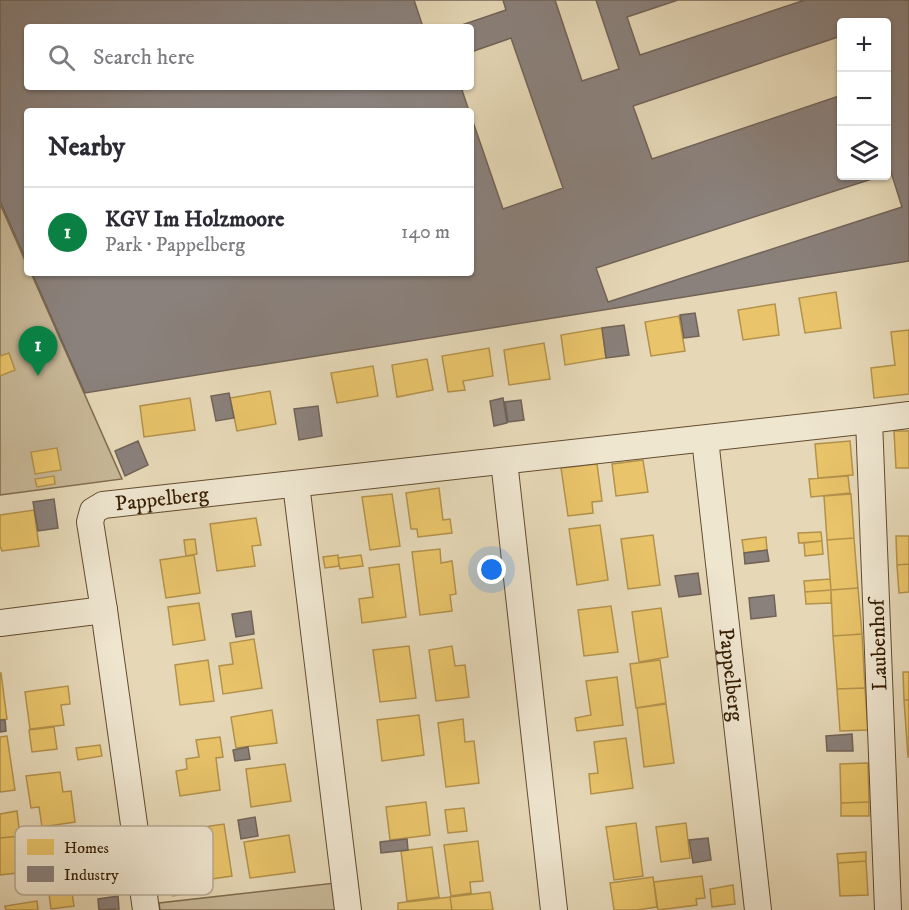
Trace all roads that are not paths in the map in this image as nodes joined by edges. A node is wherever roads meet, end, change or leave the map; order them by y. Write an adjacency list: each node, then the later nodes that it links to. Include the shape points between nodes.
1 (909, 415): 2 (street)
2 (869, 420): 3 (street, Pappelberg); 15 (street, Laubenhof)
3 (705, 439): 4 (street, Pappelberg); 14 (street, Pappelberg)
4 (504, 460): 5 (street, Pappelberg); 13 (street)
5 (296, 484): 6 (street, Pappelberg, via 103,505 93,511 90,522); 12 (street)
6 (104, 610): 7 (street); 8 (street, Pappelberg)
7 (0, 623)
8 (134, 826)
9 (144, 895): 11 (street, Pappelberg)
10 (909, 908): 15 (street)
11 (146, 910)
12 (348, 910)
13 (554, 910)
14 (758, 910)
15 (889, 910)

